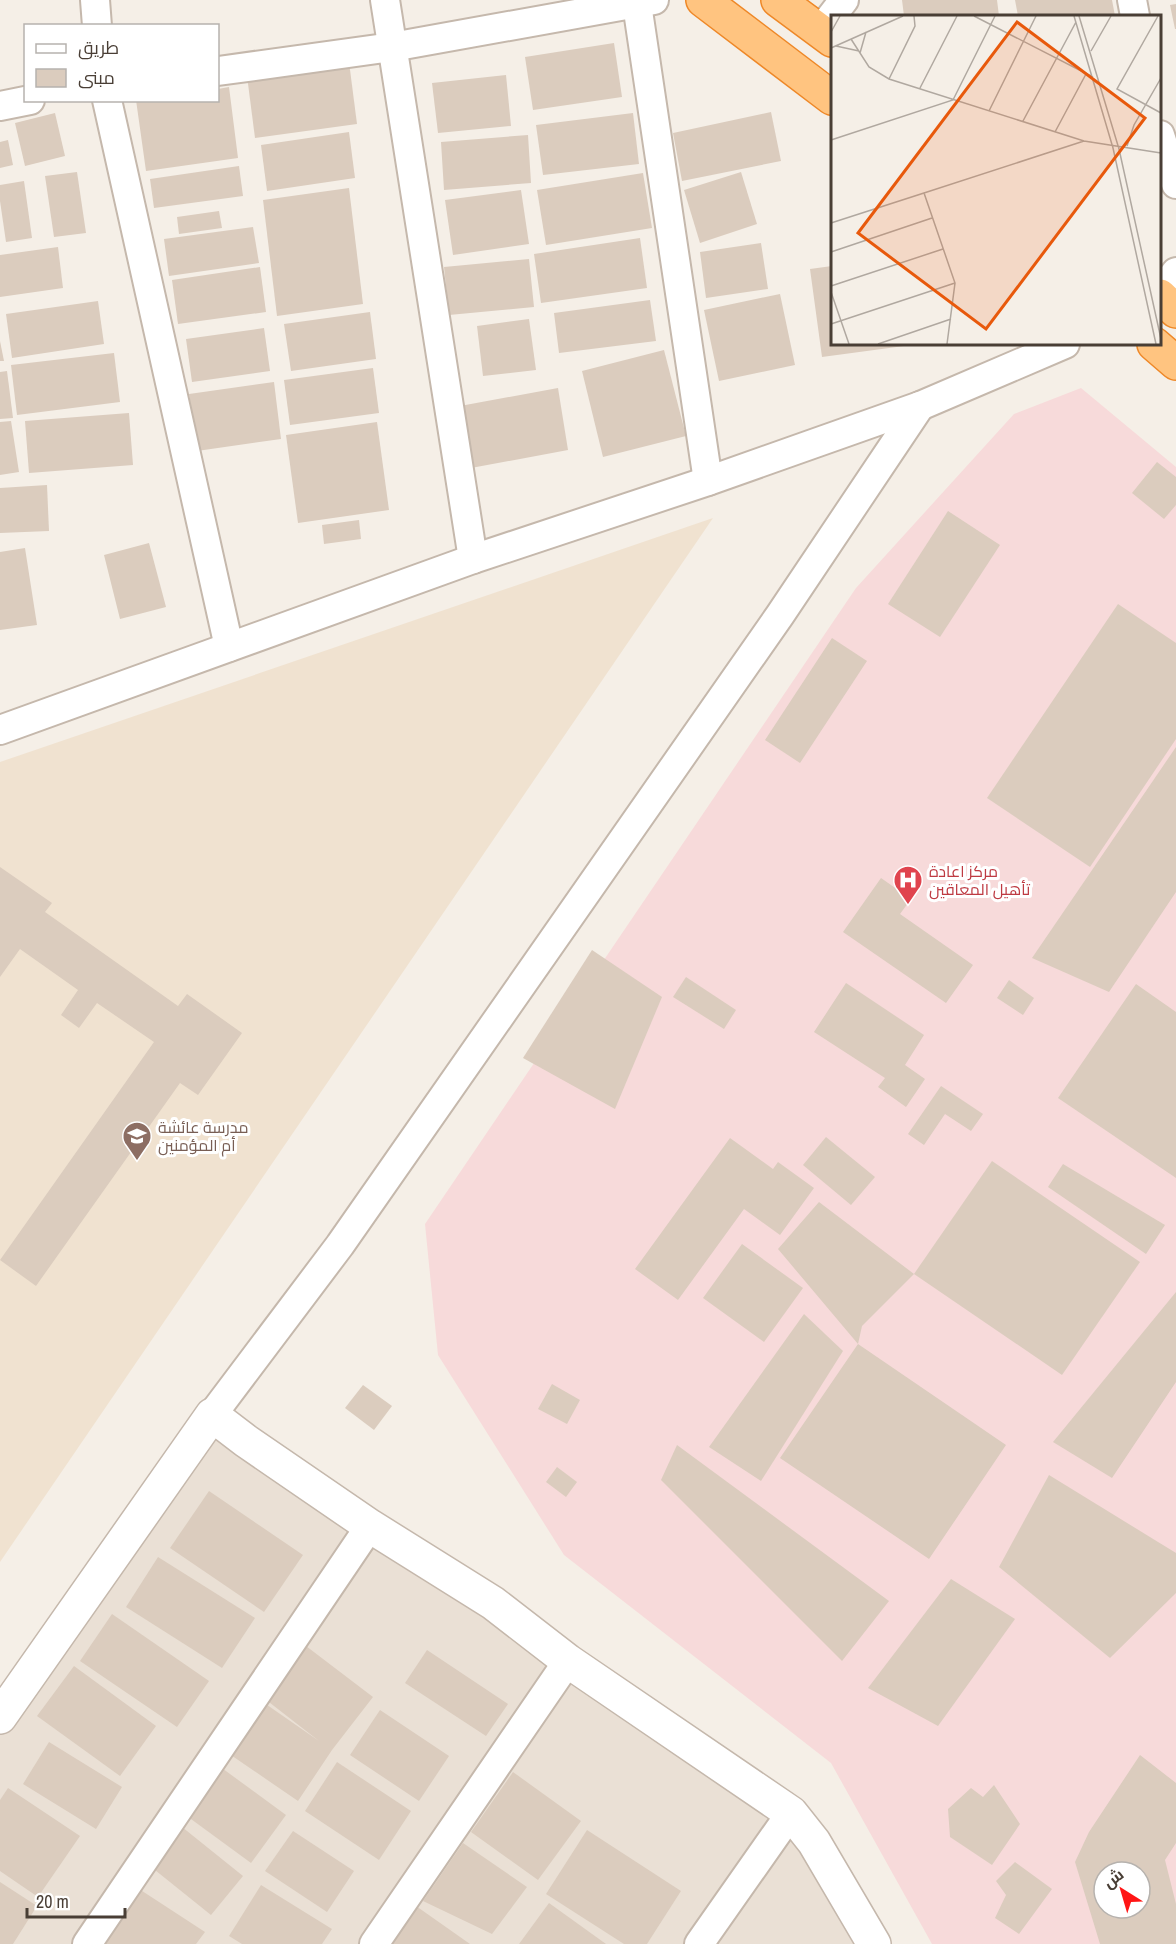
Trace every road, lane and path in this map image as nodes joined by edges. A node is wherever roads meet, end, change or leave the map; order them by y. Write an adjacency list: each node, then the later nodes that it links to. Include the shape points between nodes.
1 (95, 0): 10 (street)
2 (385, 0): 12 (street)
3 (703, 0): 14 (highway)
4 (778, 0): 11 (highway)
5 (844, 0): 8 (street)
6 (1132, 0): 9 (street)
7 (645, 2): 12 (street); 28 (street)
8 (836, 15)
9 (1135, 15)
10 (98, 24)
11 (826, 35)
12 (392, 47): 13 (street); 29 (street)
13 (219, 71)
14 (831, 97)
15 (24, 101): 17 (street)
16 (107, 102): 30 (street)
17 (0, 106)
18 (1161, 138): 19 (street)
19 (1176, 184)
20 (1176, 272): 21 (street)
21 (1161, 294)
22 (1161, 296): 23 (highway)
23 (1176, 310)
24 (1063, 345): 27 (street)
25 (1155, 345): 26 (highway)
26 (1176, 363)
27 (920, 406): 28 (street); 32 (street, via 780,615 340,1245)
28 (708, 482): 29 (street)
29 (473, 559): 30 (street)
30 (230, 647): 31 (street)
31 (0, 730)
32 (212, 1415): 33 (street); 35 (street)
33 (370, 1526): 34 (street, via 493,1603); 37 (street)
34 (568, 1661): 36 (street); 38 (street)
35 (0, 1717)
36 (791, 1813): 39 (street); 40 (street, via 814,1842)
37 (87, 1944)
38 (374, 1944)
39 (699, 1944)
40 (874, 1944)

